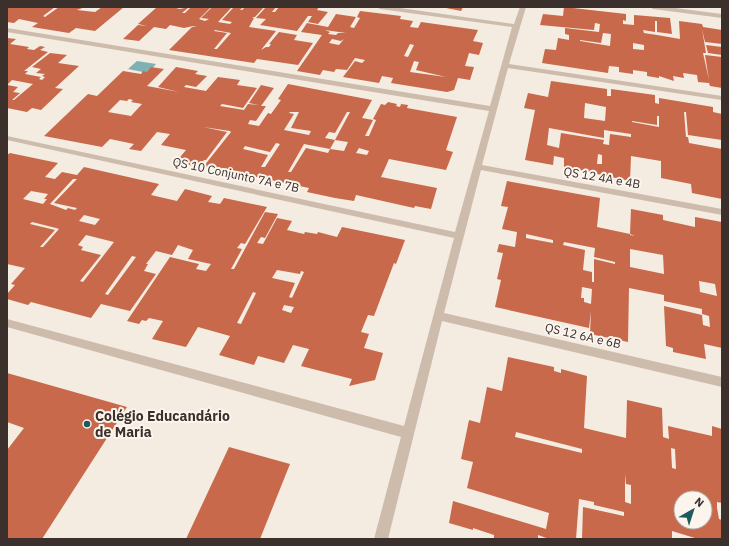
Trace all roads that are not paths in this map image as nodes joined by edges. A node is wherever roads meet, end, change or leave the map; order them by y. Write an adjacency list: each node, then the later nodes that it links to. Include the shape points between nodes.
1 (380, 7): 5 (street)
2 (523, 7): 5 (street)
3 (653, 7): 4 (street)
4 (722, 16)
5 (516, 26): 7 (street)
6 (7, 30): 9 (street)
7 (506, 66): 8 (street); 9 (street)
8 (722, 98)
9 (493, 109): 11 (street)
10 (7, 138): 13 (street, QS 10 Conjunto 7A e 7B)
11 (478, 167): 12 (street, QS 12 4A e 4B); 13 (street)
12 (722, 212)
13 (459, 236): 14 (street)
14 (439, 316): 16 (street, QS 12 6A e 6B); 17 (street)
15 (7, 323): 17 (street)
16 (722, 382)
17 (408, 433): 18 (street)
18 (381, 539)

